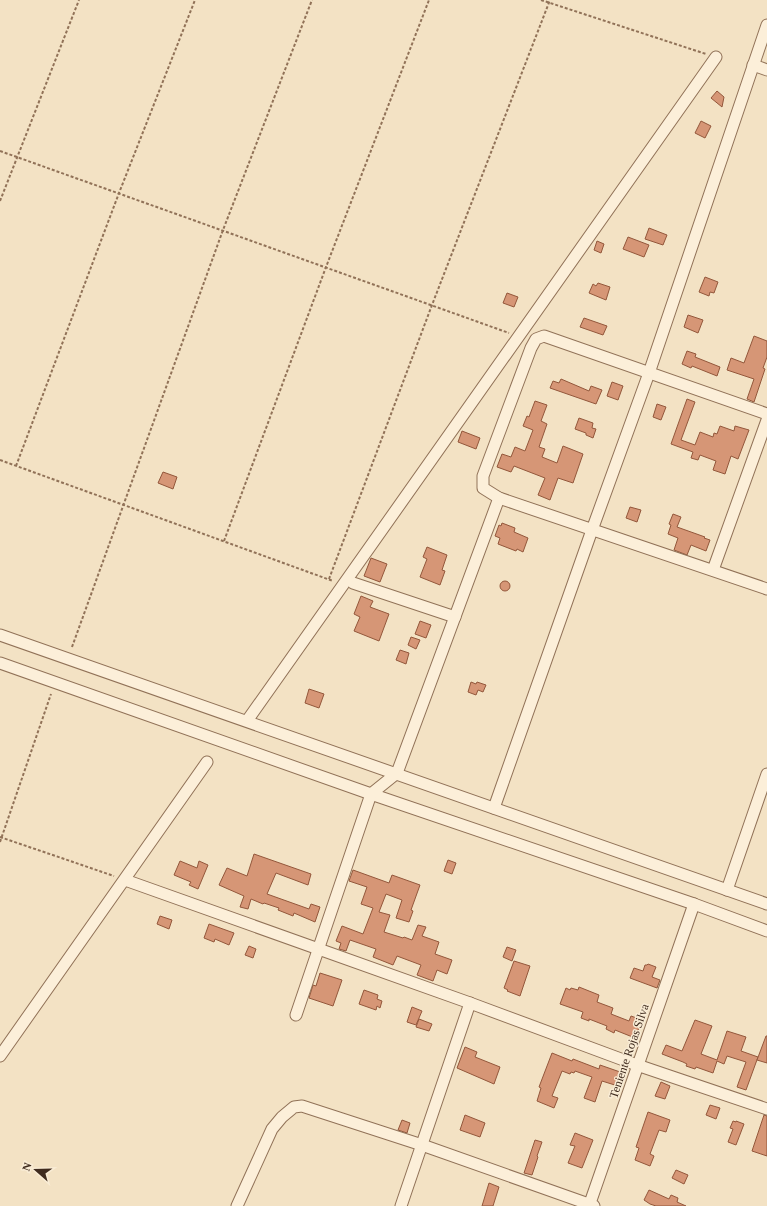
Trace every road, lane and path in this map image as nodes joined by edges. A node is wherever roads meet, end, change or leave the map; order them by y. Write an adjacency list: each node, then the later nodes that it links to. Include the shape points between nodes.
1 (79, 0): 12 (path)
2 (195, 0): 13 (path)
3 (312, 0): 15 (path)
4 (429, 0): 16 (path)
5 (541, 0): 6 (path)
6 (549, 1): 8 (path); 17 (path)
7 (767, 25): 9 (street)
8 (716, 58): 18 (street)
9 (753, 66): 10 (street); 19 (street)
10 (767, 70)
11 (0, 151): 12 (path)
12 (17, 156): 13 (path); 14 (path)
13 (119, 193): 15 (path); 23 (path)
14 (0, 200)
15 (223, 230): 16 (path); 25 (path)
16 (326, 267): 17 (path); 27 (path)
17 (432, 305): 18 (path); 29 (path)
18 (519, 336): 30 (street)
19 (649, 373): 20 (street); 24 (street, via 544,336 536,339 484,476 483,488); 26 (street)
20 (767, 414)
21 (767, 420): 28 (street)
22 (0, 460): 23 (path)
23 (16, 466): 25 (path)
24 (499, 498): 26 (street); 32 (street)
25 (123, 504): 27 (path); 34 (path)
26 (592, 530): 28 (street); 42 (street)
27 (224, 541): 29 (path)
28 (713, 570): 31 (street)
29 (329, 579): 30 (path)
30 (348, 584): 32 (street); 37 (street)
31 (767, 589)
32 (455, 617): 39 (street)
33 (0, 635): 39 (street)
34 (72, 647)
35 (0, 664): 41 (street)
36 (51, 694): 43 (path)
37 (249, 718)
38 (206, 762): 45 (street)
39 (396, 774): 41 (street); 42 (street)
40 (767, 774): 46 (street)
41 (371, 794): 47 (street); 50 (street)
42 (494, 808): 46 (street)
43 (1, 837): 44 (path); 45 (path)
44 (0, 842)
45 (125, 880): 50 (street); 53 (street)
46 (727, 890): 48 (street)
47 (694, 904): 49 (street); 54 (street, Teniente Rojas Silva)
48 (767, 904)
49 (767, 931)
50 (318, 948): 51 (street); 52 (street)
51 (470, 1003): 54 (street); 56 (street)
52 (296, 1015)
53 (0, 1056)
54 (637, 1066): 55 (street); 57 (street, Teniente Rojas Silva)
55 (767, 1109)
56 (422, 1145): 57 (street); 58 (street, via 302,1106 294,1107 282,1116 272,1129); 59 (street)
57 (591, 1205)
58 (237, 1206)
59 (401, 1206)

